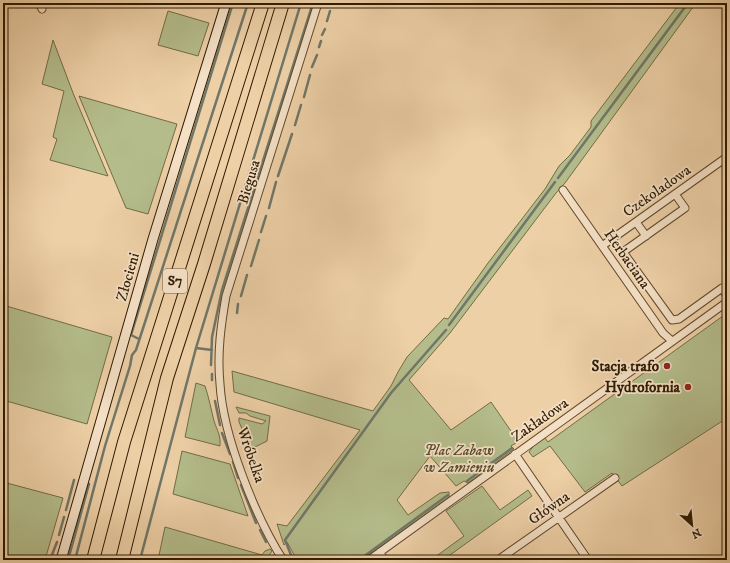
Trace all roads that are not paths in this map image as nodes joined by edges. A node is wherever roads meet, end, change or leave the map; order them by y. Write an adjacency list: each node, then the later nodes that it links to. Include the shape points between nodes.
1 (226, 3): 19 (street, Złocieni, via 153,239)
2 (263, 3): 20 (highway, S7, via 124,442)
3 (283, 3): 21 (highway, S7, via 167,378)
4 (318, 3): 14 (street, Biegusa, via 226,296 220,333)
5 (727, 157): 7 (street, Czekoladowa)
6 (563, 190): 10 (street, Herbaciana)
7 (675, 194): 8 (street, Czekoladowa); 9 (street, via 685,208)
8 (636, 222): 9 (street); 10 (street, Czekoladowa)
9 (646, 236): 11 (street, via 623,252 672,320 679,319 722,288)
10 (602, 246): 13 (street, Herbaciana, via 663,333)
11 (727, 296)
12 (727, 302): 13 (street, Zakładowa)
13 (672, 341): 15 (street, Zakładowa)
14 (219, 370): 22 (street, Wróbelka, via 220,393 228,431 256,507)
15 (515, 454): 17 (street); 18 (street, Zakładowa)
16 (615, 478): 17 (street, Główna)
17 (558, 518): 25 (street, Główna); 26 (street)
18 (380, 552): 23 (street, Zakładowa); 24 (street)
19 (61, 560)
20 (93, 560)
21 (122, 560)
22 (283, 560)
23 (369, 560)
24 (384, 560)
25 (498, 560)
26 (588, 560)

